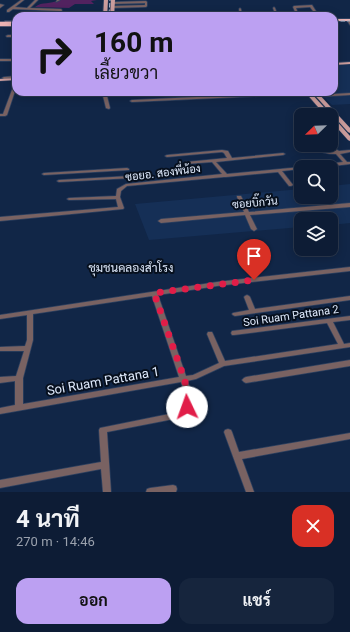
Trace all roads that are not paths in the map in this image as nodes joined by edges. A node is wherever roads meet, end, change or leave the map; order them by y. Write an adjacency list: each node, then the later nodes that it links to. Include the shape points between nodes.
1 (23, 0): 5 (street)
2 (37, 0): 7 (street)
3 (106, 0): 13 (main road)
4 (113, 3): 4 (street, via 146,6 146,2)
5 (12, 8): 7 (street); 10 (street)
6 (274, 8): 15 (street)
7 (27, 9): 8 (street)
8 (45, 9): 11 (street); 12 (street, via 61,10)
9 (240, 9): 14 (street)
10 (8, 11)
11 (43, 12)
12 (60, 12)
13 (105, 12)
14 (240, 12)
15 (276, 12)
16 (296, 12): 17 (street, via 294,7 311,6)
17 (315, 12)
18 (338, 21): 19 (highway)
19 (350, 22)
20 (0, 23): 21 (highway, bridge)
21 (12, 23)
22 (8, 36): 23 (street)
23 (12, 36)
24 (0, 60): 25 (street)
25 (12, 60)
26 (350, 63): 27 (main road)
27 (338, 64)
28 (12, 78): 29 (main road)
29 (2, 79)
30 (338, 94): 31 (street)
31 (350, 94)
32 (12, 95): 41 (street, via 5,115)
33 (105, 96): 38 (street)
34 (244, 96): 37 (street)
35 (314, 96): 39 (main road)
36 (315, 96): 40 (main road)
37 (132, 101)
38 (108, 108)
39 (323, 108)
40 (325, 108)
41 (0, 115)
42 (338, 121): 44 (main road)
43 (338, 123): 45 (main road)
44 (350, 131)
45 (350, 139)
46 (350, 151): 49 (street)
47 (321, 152): 48 (street)
48 (337, 152): 55 (street)
49 (338, 152)
50 (283, 154): 52 (street)
51 (167, 156): 52 (street, via 222,151 226,152)
52 (230, 160): 53 (street)
53 (213, 161): 54 (street); 61 (street)
54 (186, 163)
55 (348, 163): 56 (street)
56 (338, 164)
57 (127, 169): 60 (street)
58 (294, 169): 59 (street, ซอยอ. สองพี่น้อง)
59 (279, 170): 61 (street, ซอยอ. สองพี่น้อง); 64 (street)
60 (44, 174)
61 (226, 176): 65 (street, ซอยอ. สองพี่น้อง, via 126,185 119,190)
62 (130, 177): 63 (street)
63 (59, 181)
64 (291, 186)
65 (118, 197): 67 (street); 70 (street, ซอยอ. สองพี่น้อง, via 121,208)
66 (239, 197): 69 (street)
67 (69, 199)
68 (350, 205): 69 (street, ซอยบิ๊กวัน)
69 (247, 214): 71 (street, ซอยบิ๊กวัน); 72 (street)
70 (0, 219)
71 (161, 221)
72 (254, 229)
73 (350, 269): 74 (street)
74 (154, 293): 78 (street); 91 (street)
75 (247, 297): 77 (street)
76 (350, 298): 77 (street)
77 (253, 312): 79 (street)
78 (30, 313): 80 (street); 86 (street, via 30,340)
79 (235, 314)
80 (0, 317)
81 (350, 318): 82 (street, Soi Ruam Pattana 2)
82 (329, 321): 83 (street, Soi Ruam Pattana 2); 85 (street)
83 (234, 333)
84 (210, 334): 89 (street)
85 (346, 345): 89 (street, Soi Ruam Pattana 1)
86 (27, 348): 87 (street); 90 (street)
87 (0, 350)
88 (350, 363): 93 (street)
89 (223, 364): 91 (street, Soi Ruam Pattana 1, via 202,374)
90 (19, 378): 92 (street); 94 (street)
91 (184, 378): 94 (street, Soi Ruam Pattana 1); 99 (street, via 188,393 187,407 181,415 103,430)
92 (0, 380)
93 (246, 380)
94 (19, 408): 95 (street, Soi Ruam Pattana 1)
95 (0, 411)
96 (228, 432): 98 (street)
97 (350, 436): 98 (street)
98 (241, 455): 104 (street)
99 (105, 466): 100 (street); 102 (street)
100 (0, 484)
101 (173, 489): 103 (street)
102 (106, 492)
103 (150, 492)
104 (250, 492)

